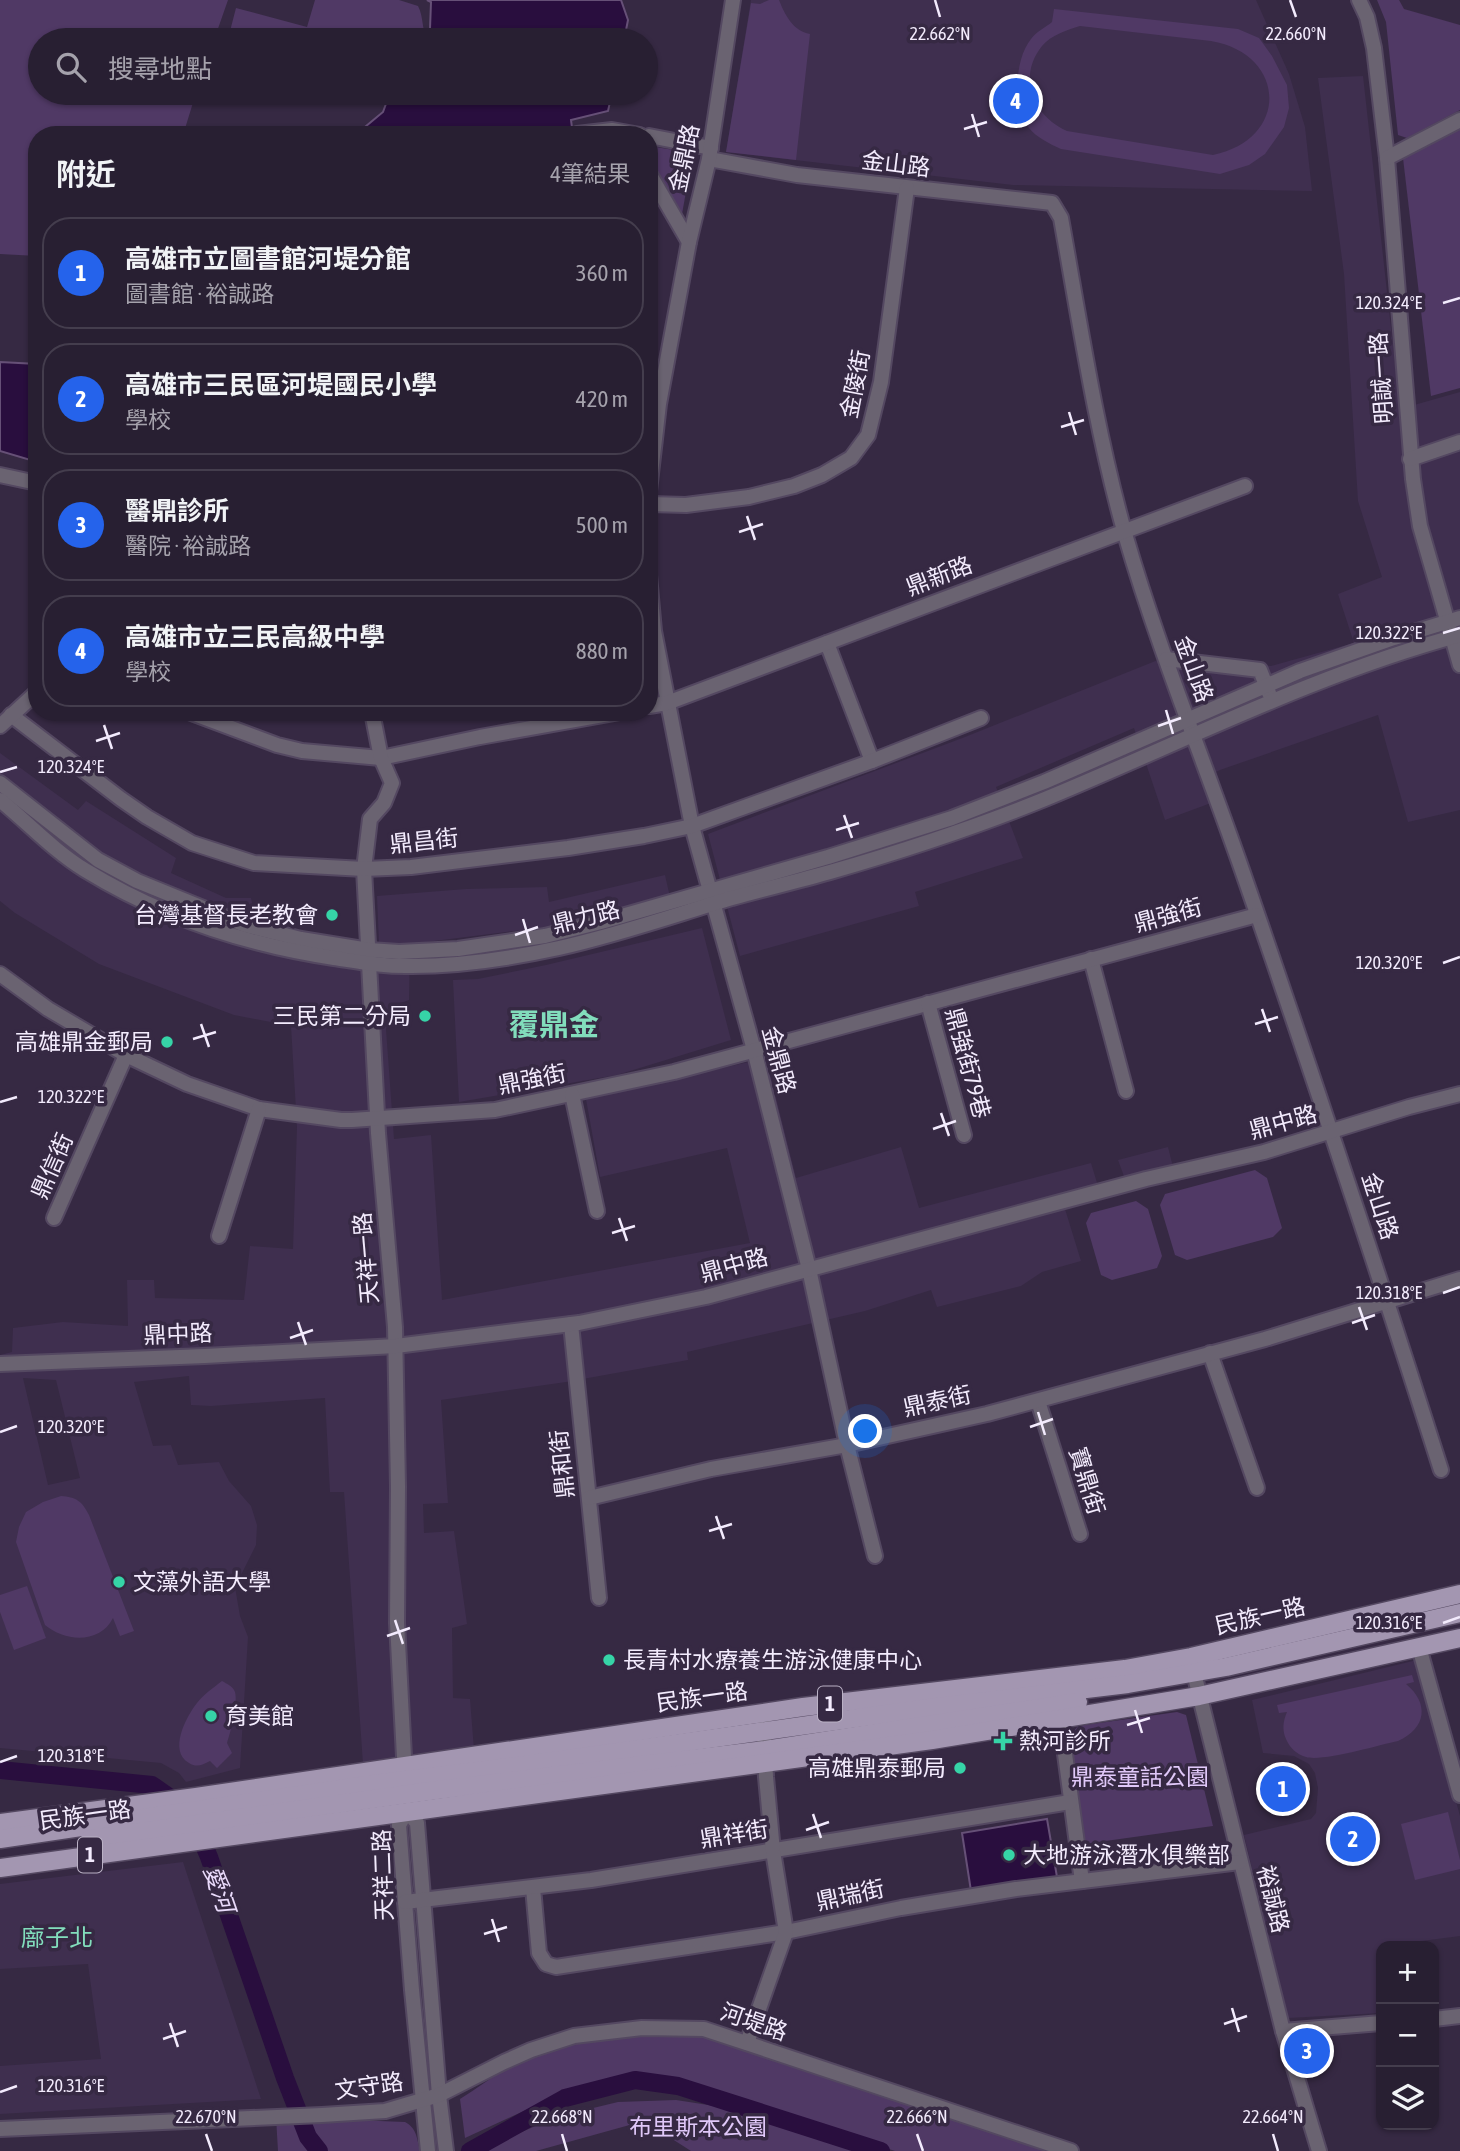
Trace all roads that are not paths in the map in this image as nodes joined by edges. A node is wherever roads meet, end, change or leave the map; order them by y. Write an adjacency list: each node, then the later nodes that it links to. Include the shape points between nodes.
1 (733, 0): 5 (street, 金鼎路)
2 (1359, 0): 6 (street, 明誠一路, via 1374,48)
3 (1460, 120): 6 (street)
4 (658, 139): 5 (street, 金山路)
5 (710, 153): 7 (street, 金山路, via 797,175); 9 (street, 金鼎路)
6 (1388, 158): 12 (street, 明誠一路)
7 (907, 188): 16 (street, 金陵街, via 881,382 868,435 852,458 794,486 749,497); 17 (street, 金山路, via 1052,203 1062,218)
8 (658, 189): 9 (street)
9 (689, 242): 10 (street, 金鼎路)
10 (658, 391)
11 (1460, 442): 12 (street)
12 (1410, 459): 18 (street, 明誠一路, via 1420,527)
13 (0, 475): 14 (street)
14 (28, 481)
15 (1245, 486): 17 (street, 鼎新路)
16 (658, 504)
17 (1124, 531): 20 (street, 鼎新路); 22 (street, 金山路)
18 (1454, 620): 19 (street, 明誠一路); 24 (street, 鼎力路)
19 (1456, 636): 23 (street, 明誠一路); 26 (street, 鼎力路)
20 (827, 643): 27 (street, 鼎新路); 38 (street)
21 (658, 653): 27 (street, 金鼎路)
22 (1166, 659): 24 (street, via 1260,670); 31 (street, 金山路)
23 (1460, 665)
24 (1265, 685): 26 (street); 31 (street, 鼎力路)
25 (28, 700): 29 (street)
26 (1272, 701): 36 (street, 鼎力路)
27 (667, 703): 28 (street, 鼎新路); 41 (street, 金鼎路)
28 (658, 704)
29 (11, 715): 35 (street); 42 (street, 鼎昌街, via 121,799 192,843 254,863)
30 (981, 718): 38 (street, 鼎昌街)
31 (1189, 720): 36 (street, 金山路); 43 (street, 鼎力路, via 953,818)
32 (213, 721): 37 (street, via 302,751)
33 (374, 721): 37 (street, 天祥一路)
34 (570, 721): 37 (street)
35 (0, 726)
36 (1194, 735): 43 (street, 鼎力路, via 957,832 832,871); 44 (street, 金山路)
37 (381, 758): 42 (street, 天祥一路, via 392,787 370,819)
38 (872, 761): 41 (street, 鼎昌街)
39 (0, 783): 45 (street, 鼎力路, via 99,860 137,881 245,925)
40 (0, 800): 45 (street, 鼎力路, via 81,867 124,892 233,936 280,948)
41 (692, 826): 42 (street, 鼎昌街, via 568,848); 43 (street, 金鼎路)
42 (364, 869): 45 (street, 天祥一路)
43 (712, 897): 45 (street, 鼎力路, via 545,936); 49 (street, 金鼎路)
44 (1257, 915): 46 (street, 鼎強街); 56 (street, 金山路)
45 (370, 957): 55 (street, 天祥一路)
46 (1091, 959): 48 (street, 鼎強街); 51 (street)
47 (0, 974): 50 (street, 鼎強街)
48 (928, 1003): 49 (street, 鼎強街); 57 (street, 鼎強街79巷)
49 (754, 1050): 52 (street, 鼎強街); 61 (street, 金鼎路)
50 (126, 1055): 54 (street, 鼎強街, via 187,1084); 59 (street, 鼎信街)
51 (1126, 1091)
52 (572, 1094): 55 (street, 鼎強街, via 495,1110); 58 (street)
53 (1460, 1094): 56 (street, 鼎中路)
54 (259, 1109): 55 (street, 鼎強街, via 341,1120); 60 (street)
55 (378, 1117): 65 (street, 天祥一路)
56 (1332, 1132): 61 (street, 鼎中路); 63 (street, 金山路)
57 (964, 1135)
58 (597, 1211)
59 (54, 1218)
60 (219, 1236)
61 (809, 1269): 64 (street, 鼎中路, via 706,1297); 69 (street, 金鼎路)
62 (1460, 1279): 63 (street, 鼎泰街)
63 (1387, 1303): 66 (street, 鼎泰街); 70 (street, 金山路)
64 (571, 1324): 65 (street, 鼎中路); 72 (street, 鼎和街)
65 (396, 1346): 67 (street, 鼎中路); 85 (street, 天祥一路, via 397,1623)
66 (1210, 1353): 68 (street, 鼎泰街); 71 (street)
67 (0, 1364)
68 (1038, 1401): 69 (street, 鼎泰街); 73 (street, 寶鼎街)
69 (847, 1445): 72 (street, 鼎泰街, via 711,1469); 74 (street, 金鼎路)
70 (1441, 1470)
71 (1257, 1488)
72 (589, 1499): 76 (street, 鼎和街)
73 (1080, 1534)
74 (875, 1556)
75 (1460, 1594): 81 (main road, 民族一路 / 1)
76 (599, 1598)
77 (1460, 1613): 81 (main road, 民族一路 / 1)
78 (1460, 1625): 81 (main road, 民族一路 / 1)
79 (1460, 1638): 80 (main road, 民族一路 / 1)
80 (1419, 1647): 81 (main road, 民族一路 / 1); 86 (street)
81 (1195, 1678): 82 (main road, 民族一路 / 1); 83 (main road, 民族一路 / 1); 94 (street, 裕誠路)
82 (1060, 1712): 84 (main road, 民族一路 / 1); 87 (street)
83 (764, 1722): 84 (street); 85 (main road, 民族一路 / 1)
84 (765, 1756): 85 (main road, 民族一路 / 1); 93 (street)
85 (406, 1788): 88 (main road, 民族一路 / 1); 88 (main road, 民族一路 / 1); 98 (street, 天祥二路, via 418,1823); 99 (street, 天祥二路, via 399,1825)
86 (1460, 1795)
87 (1070, 1802): 93 (street, 鼎祥街); 96 (street)
88 (215, 1820): 89 (main road, 1); 89 (main road, 1)
89 (173, 1821): 90 (main road, 民族一路 / 1); 91 (main road, 民族一路 / 1); 92 (main road, 民族一路 / 1); 95 (main road, 民族一路 / 1)
90 (0, 1824)
91 (0, 1839)
92 (0, 1851)
93 (773, 1851): 97 (street, 鼎祥街); 100 (street)
94 (1240, 1862): 96 (street, 鼎瑞街); 104 (street, 裕誠路)
95 (0, 1868)
96 (1082, 1881): 100 (street, 鼎瑞街, via 901,1908)
97 (533, 1888): 98 (street, 鼎祥街); 100 (street, 鼎瑞街, via 539,1953 546,1964 556,1966)
98 (423, 1900): 99 (street, 鼎祥街); 106 (street, 天祥二路)
99 (405, 1902): 107 (street, 天祥二路)
100 (786, 1932): 105 (street)
101 (1460, 2017): 102 (street)
102 (1439, 2019)
103 (1376, 2023): 104 (street)
104 (1283, 2031): 112 (street, 裕誠路)
105 (747, 2043): 106 (street, 河堤路, via 704,2029 642,2028 574,2036 531,2050); 111 (street, 河堤路)
106 (439, 2095): 107 (street, 河堤路); 109 (street, 天祥二路)
107 (422, 2100): 108 (street, 文守路, via 385,2111); 110 (street, 天祥二路)
108 (0, 2129)
109 (445, 2147)
110 (428, 2150)
111 (1071, 2151)
112 (1319, 2151)

